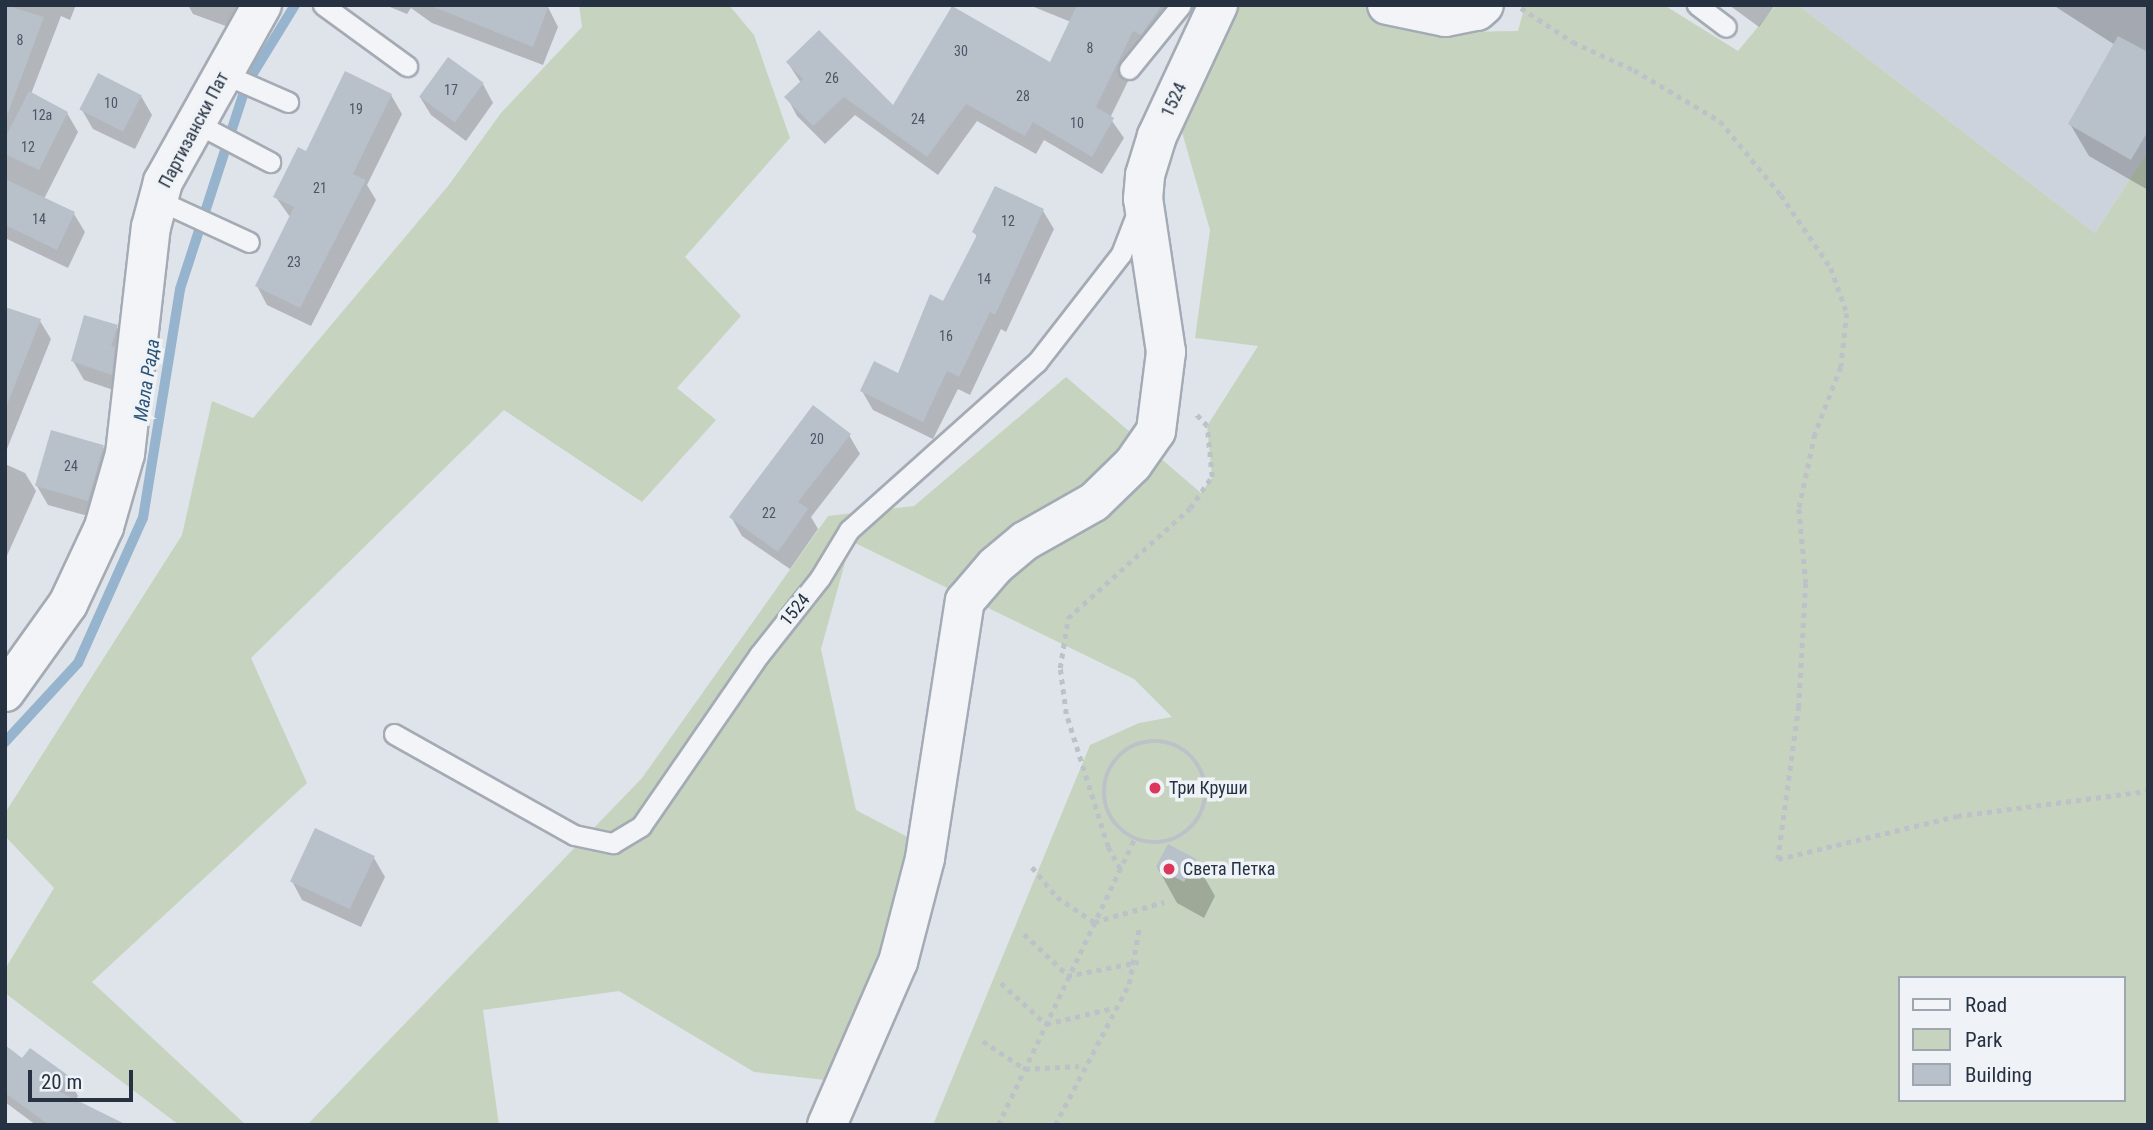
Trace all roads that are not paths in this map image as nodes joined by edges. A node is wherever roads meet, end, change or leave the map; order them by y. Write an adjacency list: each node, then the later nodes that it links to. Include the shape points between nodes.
1 (262, 5): 11 (street, Партизански Пат)
2 (323, 5): 9 (lane)
3 (1181, 5): 10 (lane)
4 (1218, 5): 15 (street, 1524, via 1157,136)
5 (1483, 5): 7 (street, via 1477,12 1445,17)
6 (1698, 5): 8 (lane)
7 (1399, 7)
8 (1726, 27)
9 (407, 66)
10 (1129, 69)
11 (229, 76): 12 (lane); 13 (street, Партизански Пат)
12 (288, 102)
13 (206, 128): 14 (lane); 16 (street, Партизански Пат, via 163,181)
14 (270, 162)
15 (1143, 200): 19 (lane, 1524, via 1121,254 1037,362 849,530 820,578 759,654 641,826 613,842 574,835); 20 (street, 1524, via 1164,315 1166,381 1156,431 1133,464 1094,502 1025,541 995,565 965,601 922,871 898,962)
16 (173, 207): 17 (lane); 18 (street, Партизански Пат, via 125,454 104,527 68,604)
17 (248, 242)
18 (5, 692)
19 (394, 734)
20 (827, 1125)

